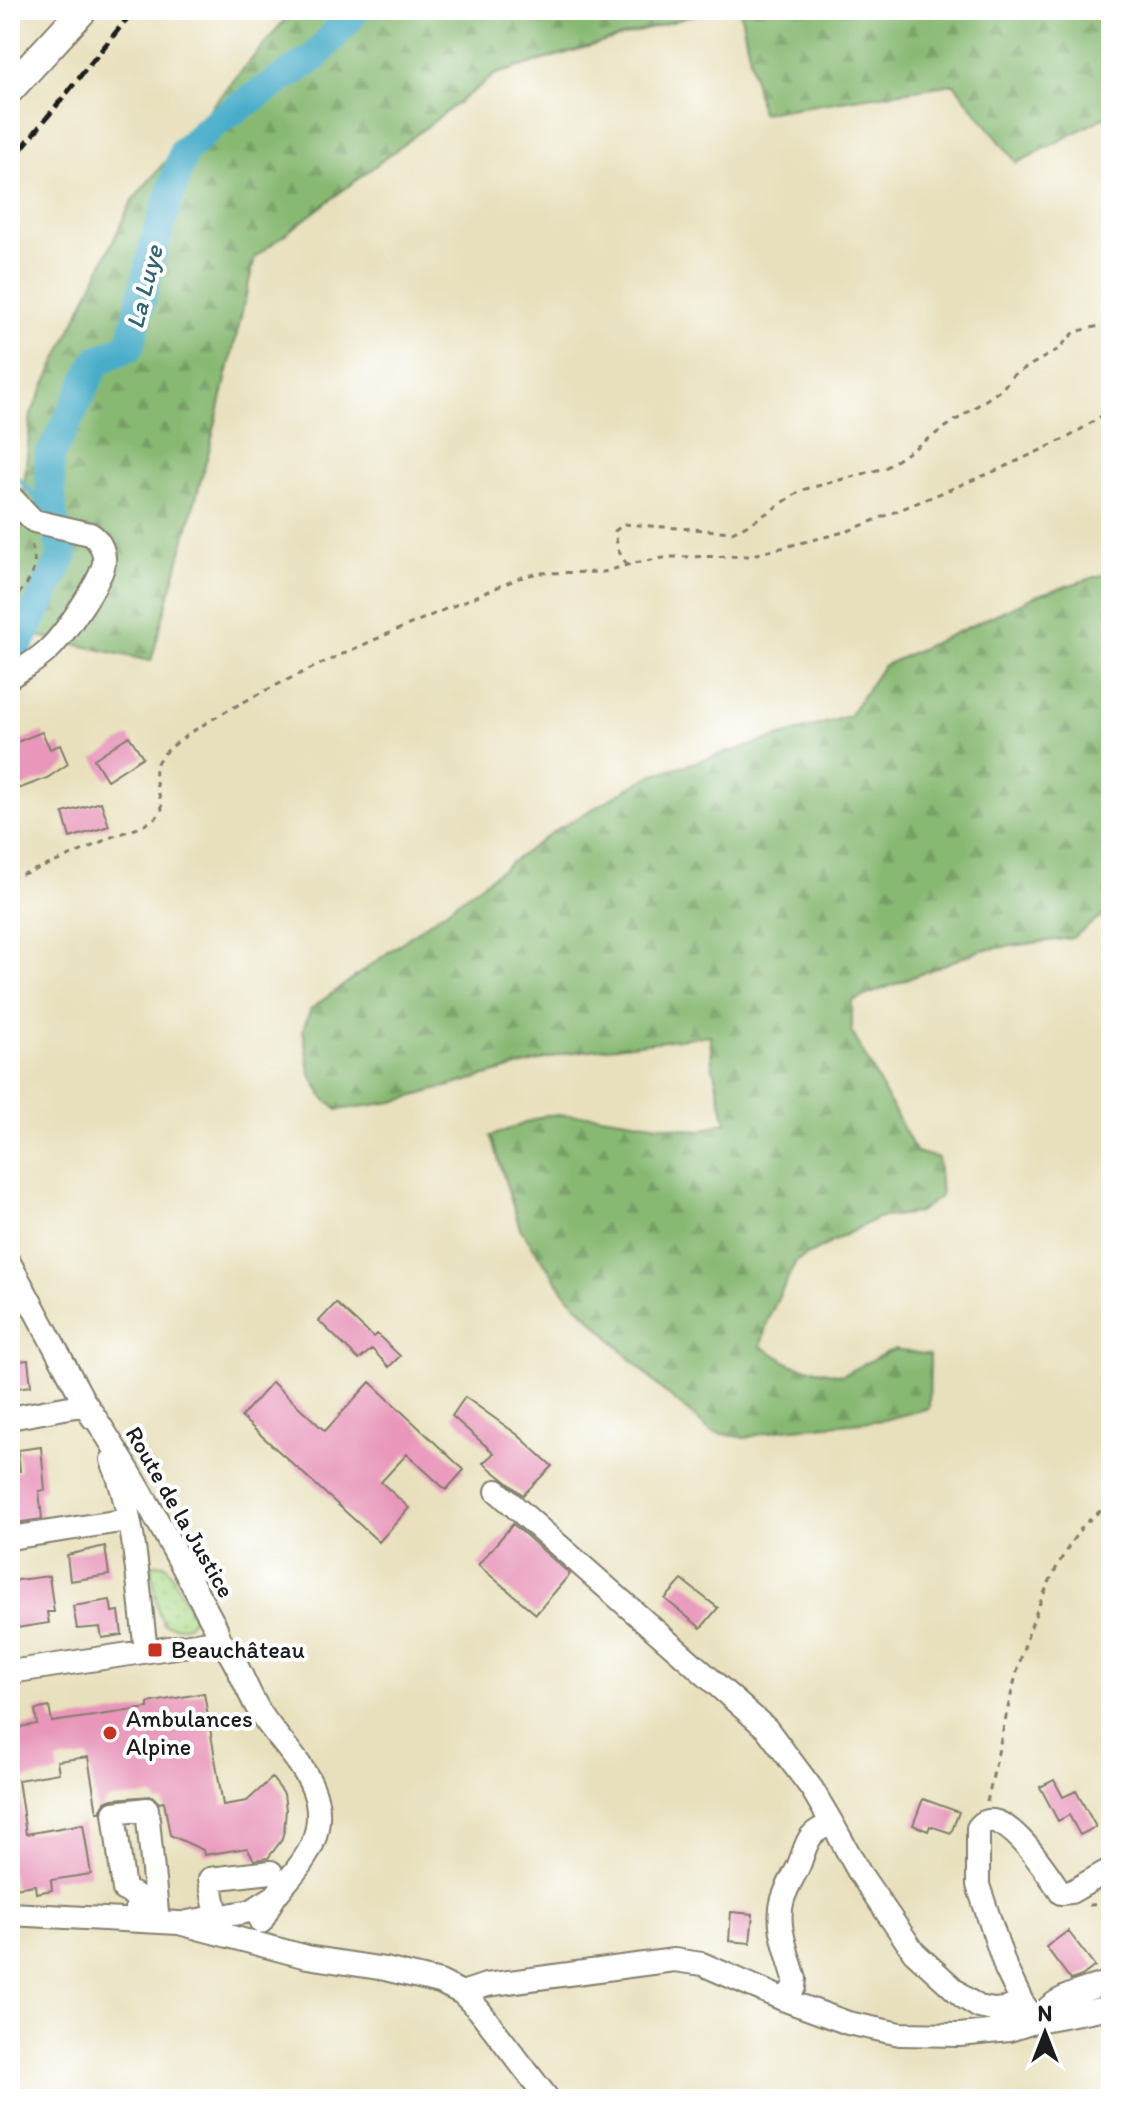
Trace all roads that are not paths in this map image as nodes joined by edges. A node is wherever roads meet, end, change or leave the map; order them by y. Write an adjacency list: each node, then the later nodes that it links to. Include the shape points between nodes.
1 (66, 10): 3 (main road)
2 (83, 10): 3 (main road)
3 (15, 83)
4 (10, 496): 5 (street, via 34,521 35,532 75,530 97,539 103,566 51,647)
5 (10, 677)
6 (10, 1264): 7 (street, Route de la Justice)
7 (86, 1404): 8 (street); 10 (street, Route de la Justice, via 117,1473); 11 (street, Route de la Justice)
8 (10, 1418)
9 (497, 1491): 16 (street, via 767,1729)
10 (129, 1526): 11 (street); 12 (street); 14 (street, Route de la Justice)
11 (161, 1527): 13 (street, Route de la Justice, via 216,1628)
12 (10, 1538)
13 (219, 1643): 14 (street); 23 (street, Route de la Justice, via 232,1657 254,1702 302,1765 318,1809 313,1843 295,1874)
14 (146, 1651): 15 (street)
15 (10, 1672)
16 (833, 1825): 26 (street, via 819,1828 805,1844 783,1899 780,1927 795,1979); 27 (street, via 914,1952 979,2007 1006,2009)
17 (1111, 1869): 27 (street, via 1061,1893 1004,1824 982,1822 978,1885)
18 (271, 1872): 23 (street, via 210,1879)
19 (155, 1885): 20 (street); 20 (street, via 147,1809 114,1813); 22 (street)
20 (124, 1890): 22 (street, via 137,1896)
21 (10, 1914): 22 (street)
22 (158, 1922): 23 (street); 23 (street)
23 (245, 1924): 25 (street, via 284,1951 416,1975)
24 (1111, 1982): 29 (street, via 1046,2008)
25 (462, 1993): 26 (street, via 486,1985 674,1960 702,1964); 30 (street)
26 (785, 2000): 29 (street, via 848,2023 900,2034 959,2035)
27 (1022, 2002): 29 (street)
28 (1111, 2007): 29 (street)
29 (1037, 2021)
30 (548, 2099)

